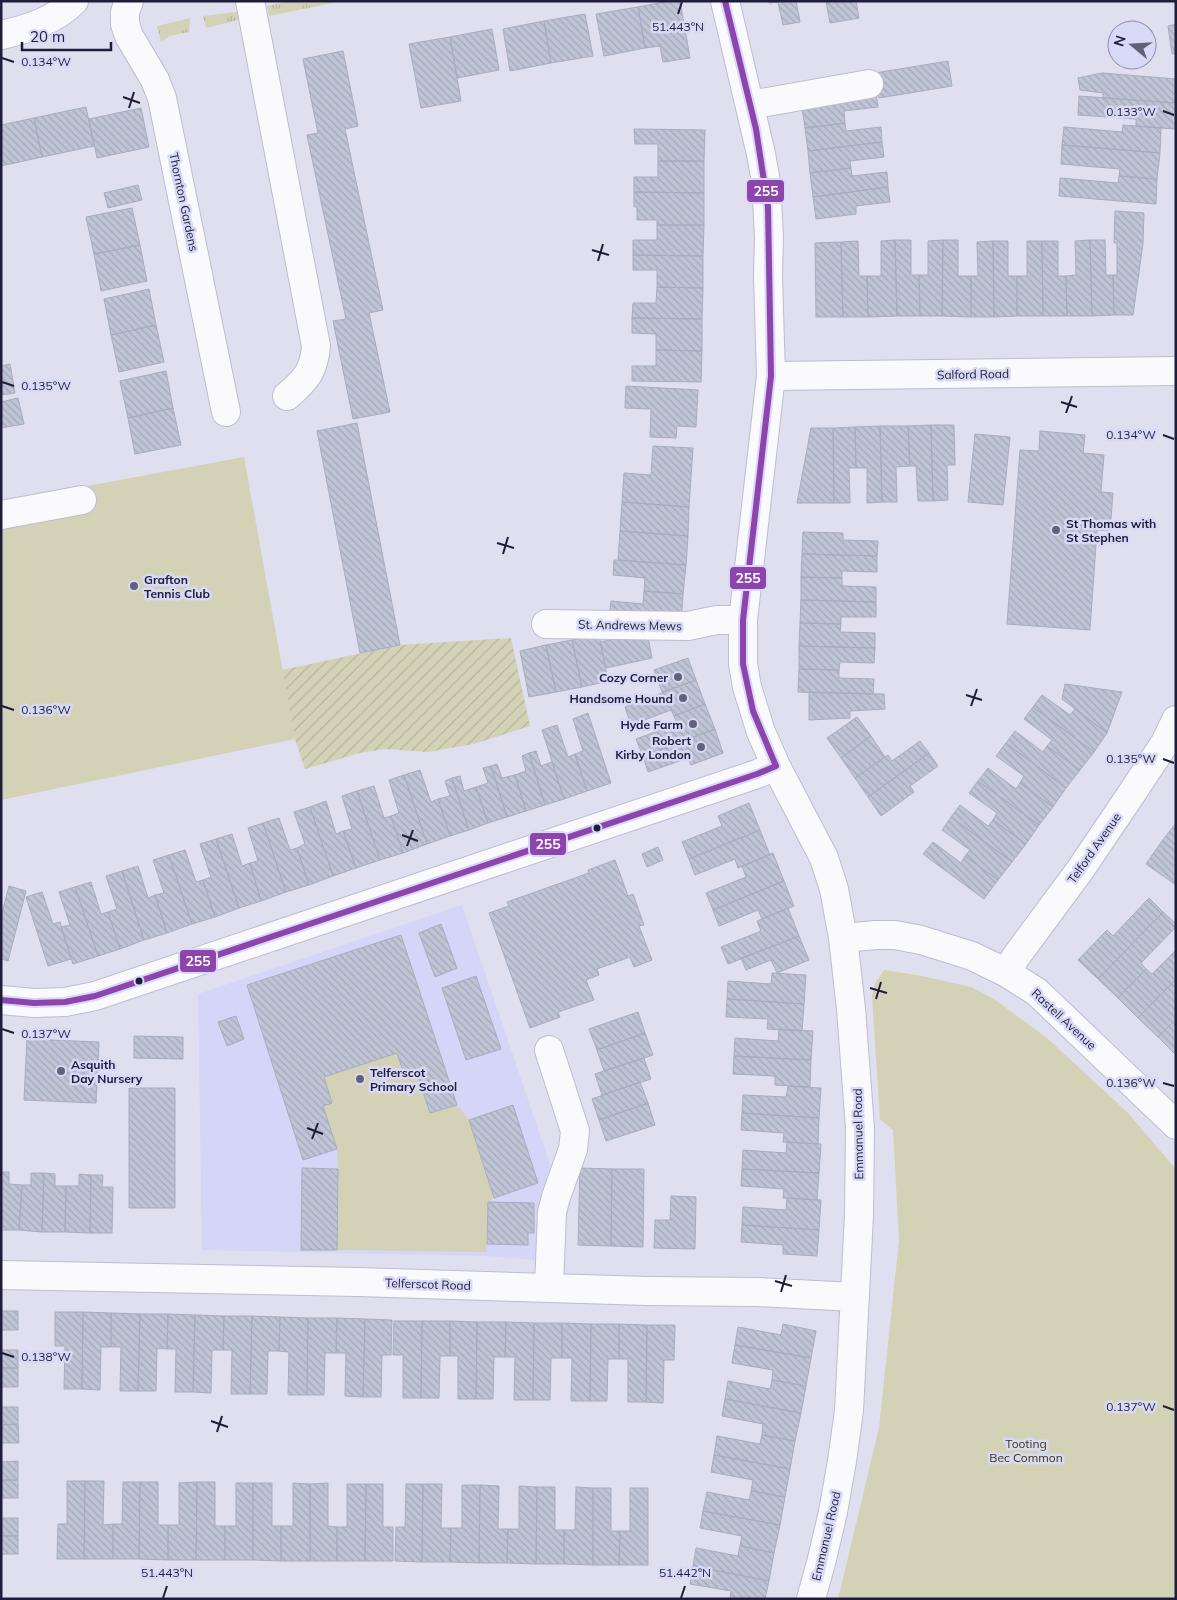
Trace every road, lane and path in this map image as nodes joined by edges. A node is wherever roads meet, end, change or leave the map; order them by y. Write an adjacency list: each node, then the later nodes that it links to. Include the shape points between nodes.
1 (74, 1): 5 (street, via 49,20)
2 (129, 1): 11 (street, Thornton Gardens, via 125,12 129,36 156,80 162,98)
3 (250, 1): 10 (street, via 316,346 309,374)
4 (725, 1): 7 (street, Emmanuel Road)
5 (1, 35)
6 (870, 84): 7 (street)
7 (750, 105): 9 (street, Emmanuel Road, via 768,206)
8 (1176, 371): 9 (street, Salford Road)
9 (770, 376): 14 (street, Emmanuel Road)
10 (288, 396)
11 (226, 412)
12 (82, 500): 13 (street)
13 (1, 515)
14 (743, 620): 15 (street, St. Andrews Mews, via 717,620 688,626); 17 (street, Emmanuel Road, via 743,664 747,687 758,725)
15 (546, 624)
16 (1176, 720): 19 (street, Telford Avenue, via 1165,744)
17 (776, 766): 18 (street, Emmanuel Road, via 824,858); 20 (street, via 95,996 65,1002)
18 (844, 938): 19 (street, Rastell Avenue, via 886,935 921,940 972,956); 25 (street, Emmanuel Road, via 860,1128)
19 (1007, 973): 22 (street, Rastell Avenue, via 1037,992)
20 (1, 1000)
21 (550, 1050): 24 (street, via 575,1131 573,1149 552,1212)
22 (1173, 1116)
23 (1, 1275): 24 (street, Telferscot Road)
24 (549, 1287): 25 (street, Telferscot Road)
25 (855, 1297): 26 (street, Emmanuel Road, via 844,1453)
26 (811, 1599)

